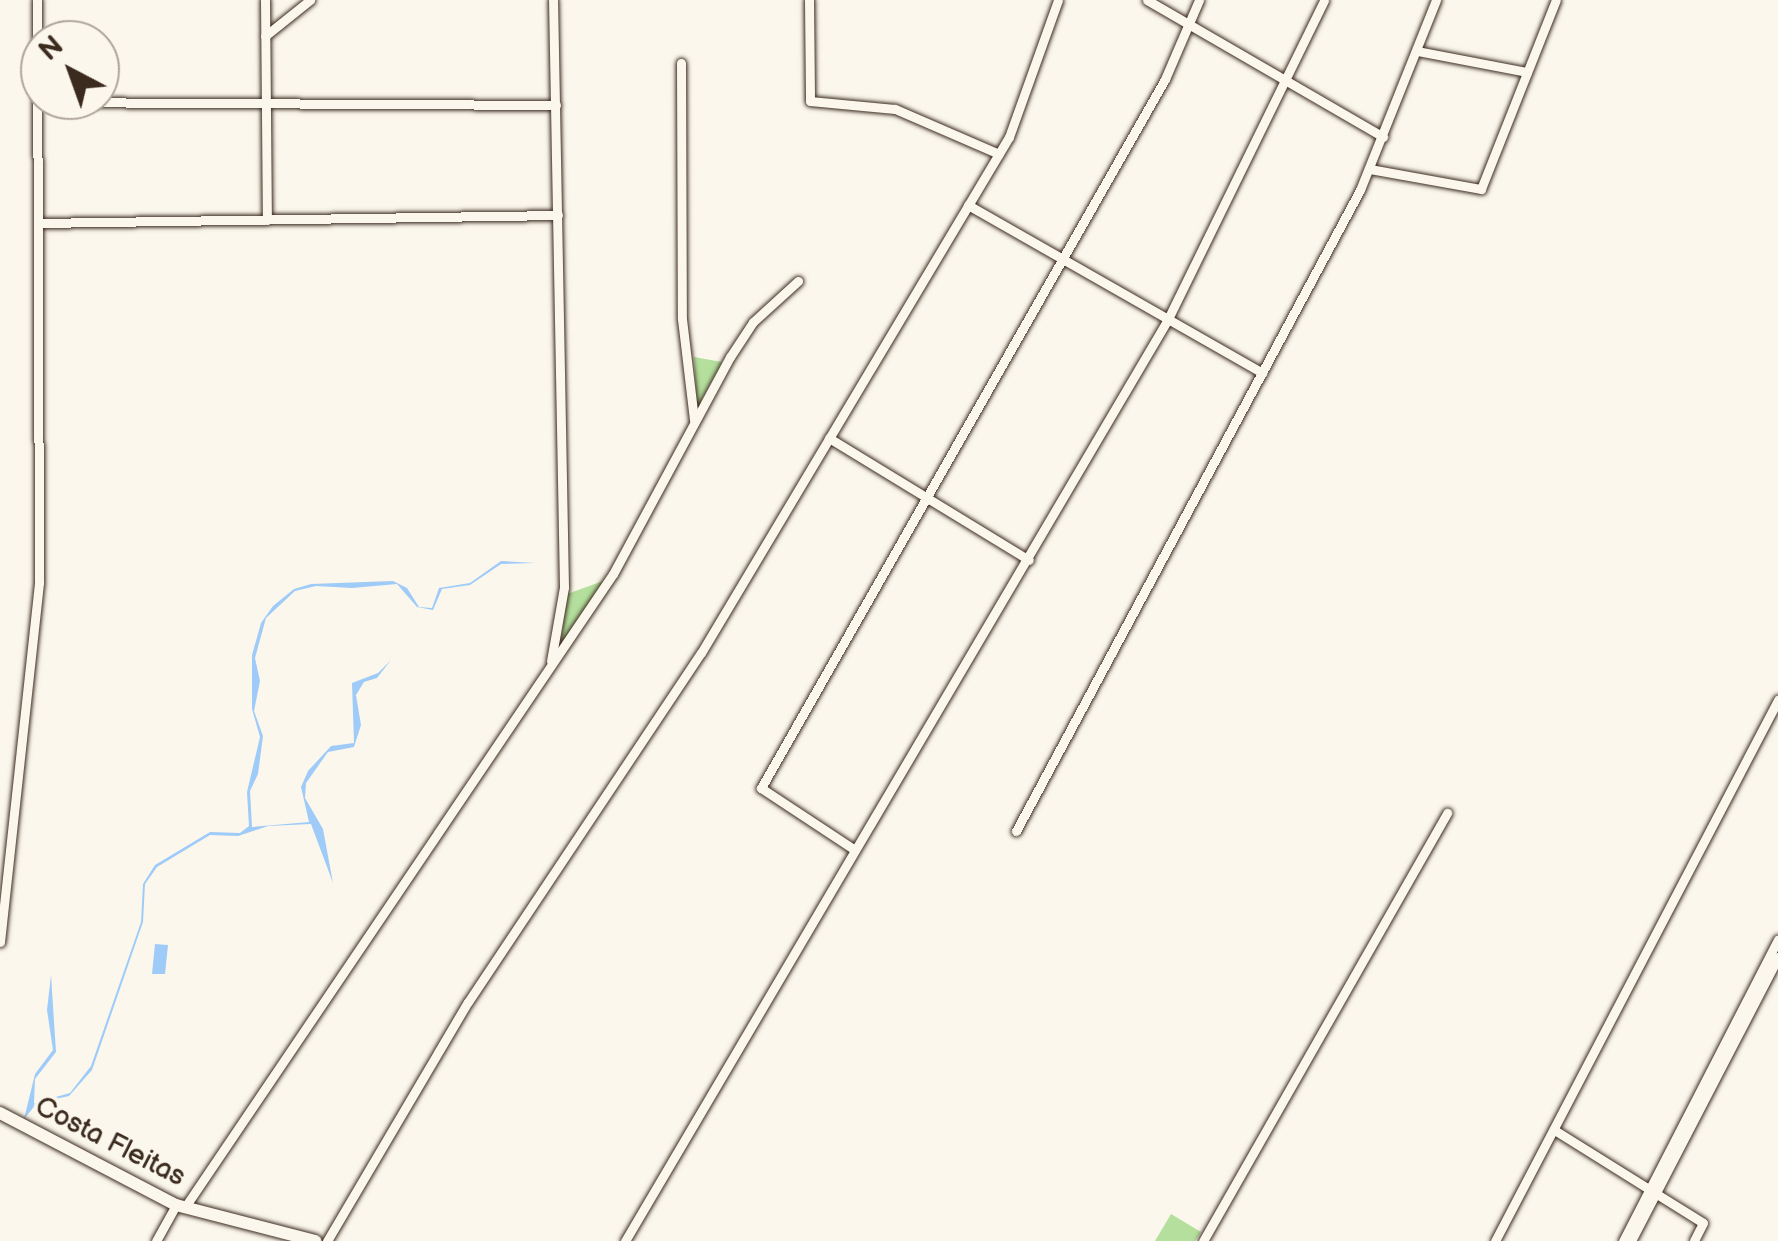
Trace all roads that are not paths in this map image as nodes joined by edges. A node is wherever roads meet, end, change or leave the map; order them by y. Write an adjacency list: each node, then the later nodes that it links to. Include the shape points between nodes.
1 (265, 0): 12 (street)
2 (310, 0): 12 (street)
3 (554, 0): 19 (street)
4 (808, 0): 22 (street, via 810,102 895,109)
5 (1147, 0): 11 (street)
6 (1199, 0): 11 (street)
7 (1324, 0): 16 (street)
8 (1436, 0): 13 (street)
9 (1556, 0): 15 (street)
10 (1054, 1): 22 (street)
11 (1188, 24): 16 (street); 28 (street, via 1165,79)
12 (265, 36): 18 (street)
13 (1417, 51): 15 (street); 21 (street)
14 (680, 63): 32 (street, via 682,320)
15 (1527, 72): 23 (street, via 1481,189)
16 (1284, 82): 21 (street); 30 (street)
17 (120, 103): 18 (street)
18 (266, 104): 19 (street); 26 (street)
19 (556, 106): 25 (street)
20 (38, 120): 27 (street)
21 (1383, 137): 23 (street)
22 (999, 154): 24 (street)
23 (1370, 169): 31 (street)
24 (968, 205): 28 (street); 33 (street)
25 (558, 215): 26 (street); 36 (street, via 564,587)
26 (267, 220): 27 (street)
27 (38, 223): 42 (street, via 39,584)
28 (1062, 259): 30 (street); 34 (street)
29 (798, 281): 32 (street, via 754,322)
30 (1167, 321): 31 (street); 35 (street)
31 (1262, 373): 39 (street)
32 (694, 424): 36 (street, via 613,574)
33 (829, 438): 34 (street); 50 (street, via 658,720 468,1002)
34 (926, 498): 35 (street); 40 (street, via 761,788)
35 (1029, 560): 40 (street)
36 (550, 666): 47 (street)
37 (1778, 700): 45 (street)
38 (1448, 813): 52 (street)
39 (1016, 831)
40 (852, 848): 51 (street)
41 (1778, 940): 46 (street)
42 (0, 942)
43 (1778, 957): 46 (street)
44 (0, 1113): 47 (main road, Costa Fleitas)
45 (1556, 1131): 46 (street); 53 (street)
46 (1652, 1192): 54 (street); 55 (street); 56 (street, via 1703,1223)
47 (180, 1206): 48 (street); 49 (main road, Costa Fleitas)
48 (156, 1241)
49 (315, 1241)
50 (327, 1241)
51 (624, 1241)
52 (1203, 1241)
53 (1496, 1241)
54 (1622, 1241)
55 (1632, 1241)
56 (1694, 1241)

